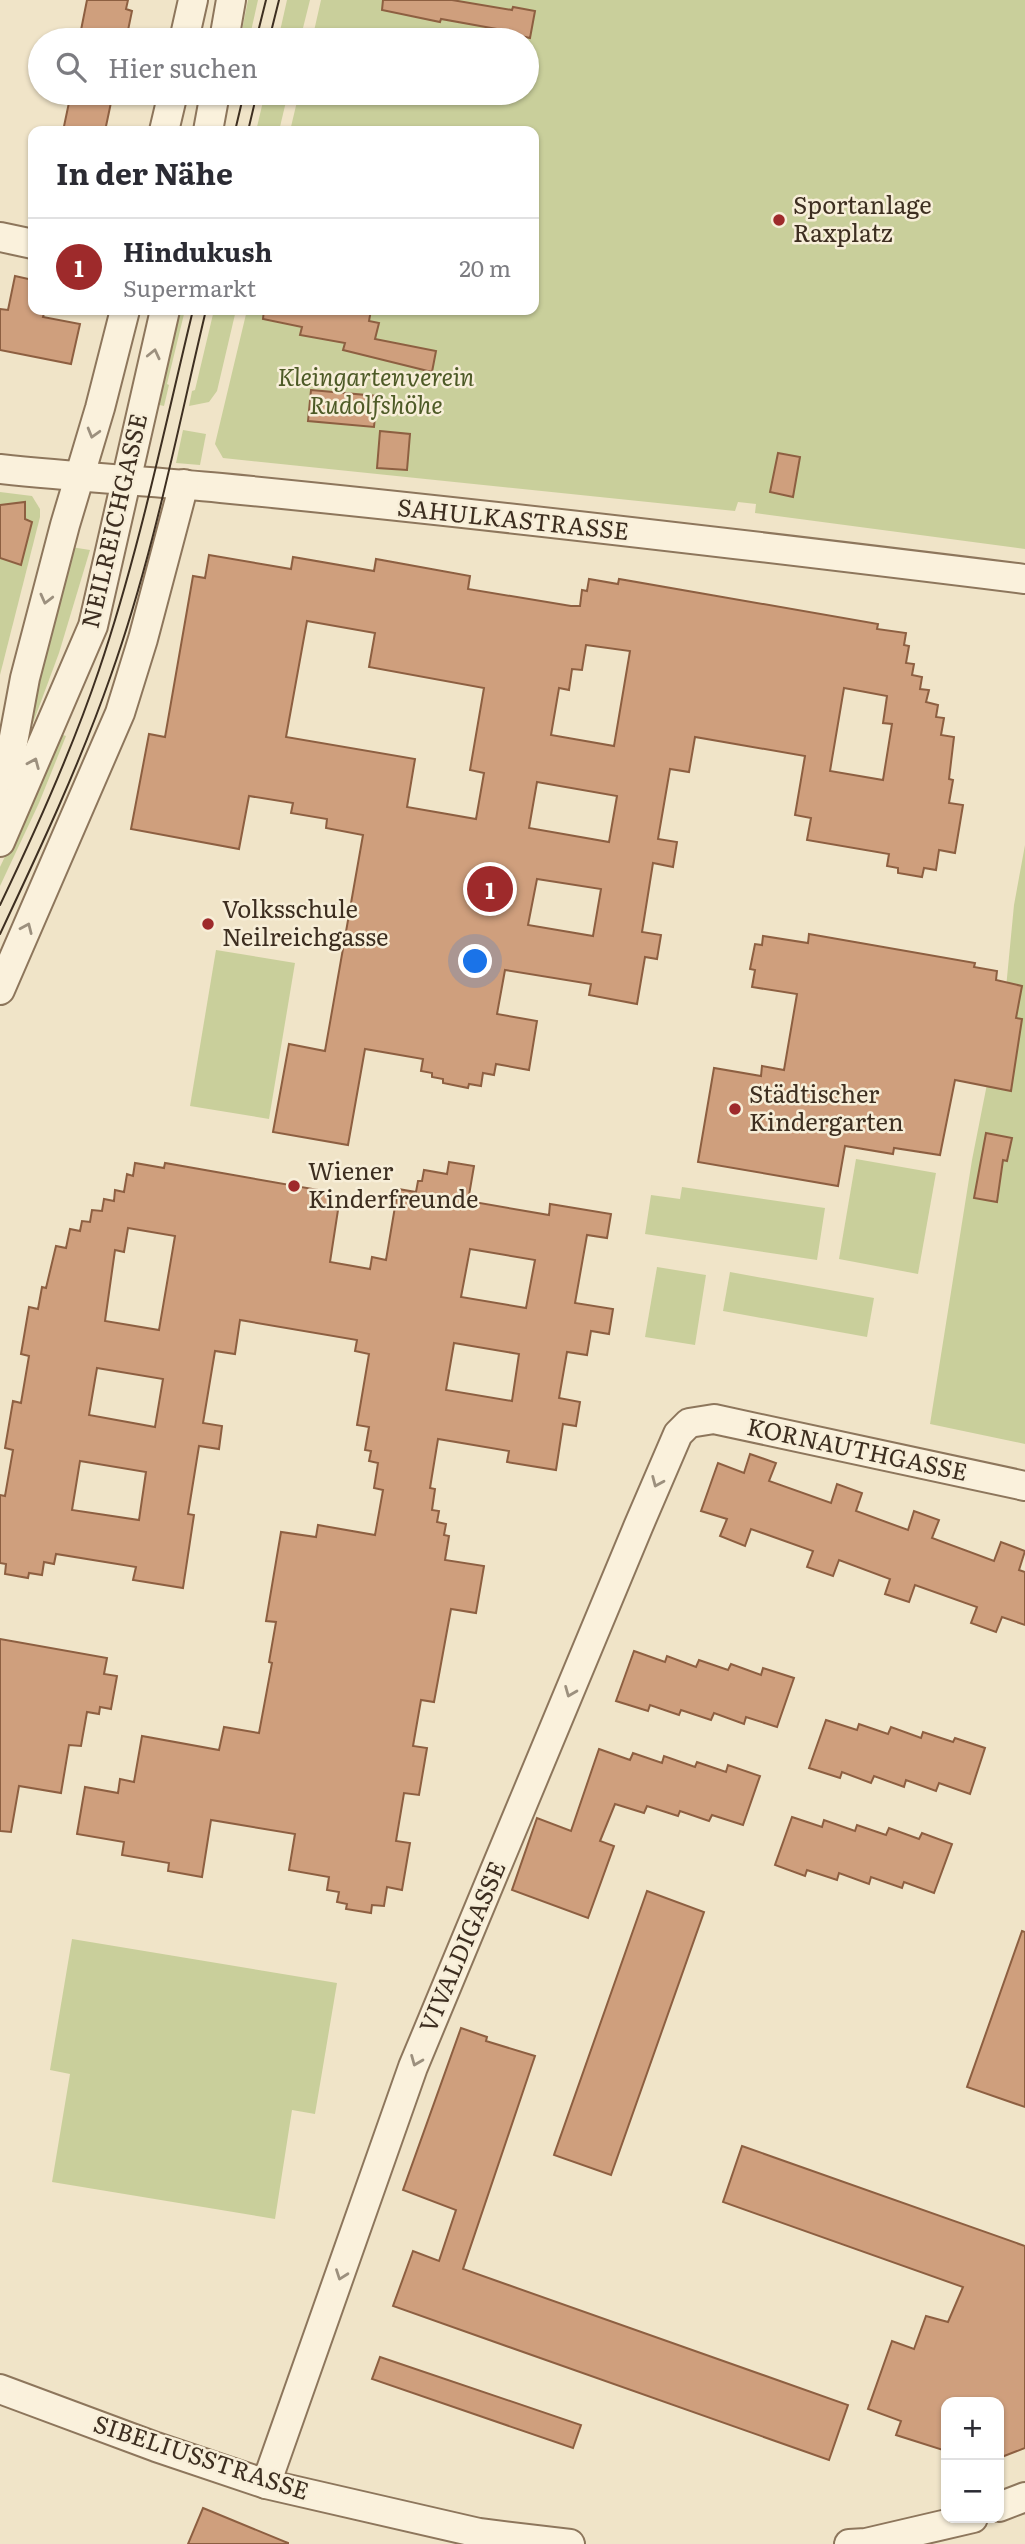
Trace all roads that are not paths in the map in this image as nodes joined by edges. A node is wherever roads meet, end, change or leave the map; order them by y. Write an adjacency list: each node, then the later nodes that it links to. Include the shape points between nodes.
1 (193, 0): 3 (street)
2 (230, 0): 4 (street)
3 (187, 28)
4 (226, 28)
5 (170, 105): 7 (street)
6 (213, 105): 8 (street)
7 (165, 126)
8 (209, 126)
9 (0, 237): 10 (street)
10 (28, 243)
11 (124, 315): 14 (street, NEILREICHGASSE, one-way to 14)
12 (164, 315): 15 (street, NEILREICHGASSE, one-way to 12)
13 (0, 469): 14 (street, SAHULKASTRASSE)
14 (80, 478): 15 (street, SAHULKASTRASSE); 18 (street, NEILREICHGASSE, one-way to 18, via 25,678)
15 (127, 481): 16 (street, SAHULKASTRASSE); 19 (street, NEILREICHGASSE, one-way to 15, via 93,626)
16 (184, 484): 17 (street, SAHULKASTRASSE); 20 (street, one-way to 16, via 120,713)
17 (1025, 579)
18 (0, 812)
19 (0, 842)
20 (0, 990)
21 (689, 1423): 22 (street, KORNAUTHGASSE, via 724,1421); 24 (street, VIVALDIGASSE, one-way to 24, via 672,1447 413,2067)
22 (1025, 1486)
23 (0, 2389): 24 (street, SIBELIUSSTRASSE)
24 (266, 2484): 28 (street, SIBELIUSSTRASSE, via 479,2533)
25 (1025, 2497): 26 (street)
26 (1004, 2505)
27 (951, 2523): 29 (street)
28 (570, 2544)
29 (860, 2544)

